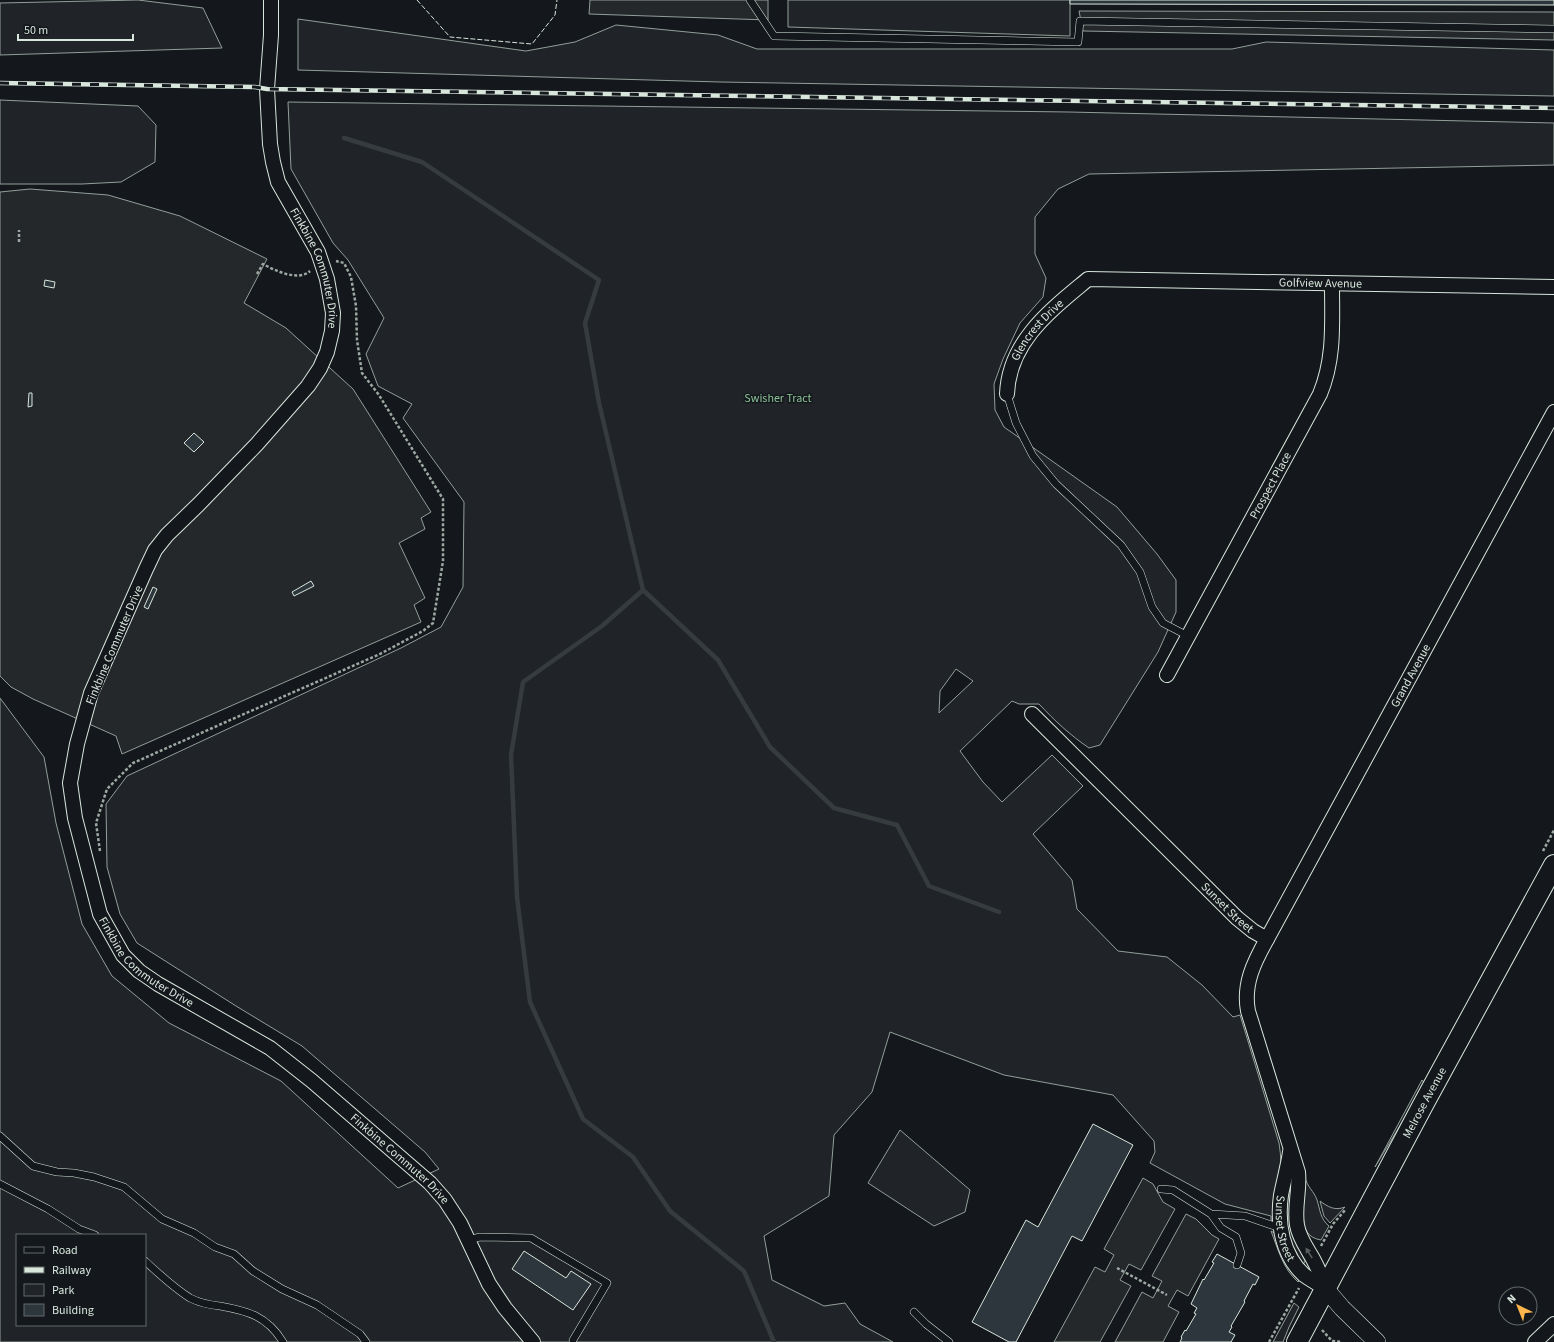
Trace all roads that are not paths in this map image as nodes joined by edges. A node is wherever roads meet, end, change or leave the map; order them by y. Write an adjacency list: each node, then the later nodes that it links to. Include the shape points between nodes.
1 (271, 0): 21 (street, Finkbine Commuter Drive, via 267,89 270,144 278,182 318,252 318,266 327,279 333,313 327,352 308,386 155,550 92,693 77,744 70,783 75,818 100,914 123,955 139,971 158,984 270,1048 312,1081 430,1183 446,1200)
2 (750, 0): 3 (lane, via 774,36 1078,42 1080,21)
3 (1554, 29)
4 (1088, 279): 5 (street, Golfview Avenue); 7 (street, Glencrest Drive, via 1029,332 1013,360 1007,381)
5 (1332, 284): 6 (street, Golfview Avenue); 9 (street, Prospect Place, via 1332,346 1324,385)
6 (1554, 287)
7 (1007, 394): 9 (lane, via 1016,424 1033,456 1056,484 1121,545 1140,572 1152,608 1163,623)
8 (1554, 412): 13 (street, Grand Avenue)
9 (1188, 636): 10 (street, Prospect Place)
10 (1167, 675)
11 (1032, 714): 13 (street, Sunset Street, via 1237,918)
12 (1554, 865): 24 (main road, Melrose Avenue)
13 (1266, 939): 15 (street, Sunset Street, via 1249,978 1246,1000)
14 (0, 1136): 29 (lane, via 33,1166 94,1177 124,1187 162,1219 194,1233 215,1247 234,1254 253,1270 282,1288 317,1305 360,1334)
15 (1290, 1152): 19 (street, Sunset Street, via 1282,1194); 24 (street, Sunset Street, one-way to 15, via 1297,1227 1299,1182)
16 (0, 1184): 20 (lane)
17 (1161, 1189): 18 (lane, via 1173,1190)
18 (1211, 1214): 19 (lane, via 1245,1216); 23 (lane, via 1220,1228 1236,1237 1241,1253)
19 (1280, 1228): 24 (street, Sunset Street, via 1293,1262 1305,1276)
20 (92, 1234)
21 (468, 1240): 27 (lane, via 480,1237 531,1238 608,1283); 30 (street, Finkbine Commuter Drive, via 489,1284)
22 (146, 1263): 28 (lane, via 190,1298 205,1304 243,1311 266,1321 277,1331)
23 (1237, 1265)
24 (1326, 1288): 32 (main road, Melrose Avenue); 33 (street, Sunset Street)
25 (914, 1312): 31 (lane)
26 (1554, 1324): 34 (street)
27 (573, 1340)
28 (283, 1342)
29 (366, 1342)
30 (533, 1342)
31 (949, 1342)
32 (1297, 1342)
33 (1377, 1342)
34 (1535, 1342)

